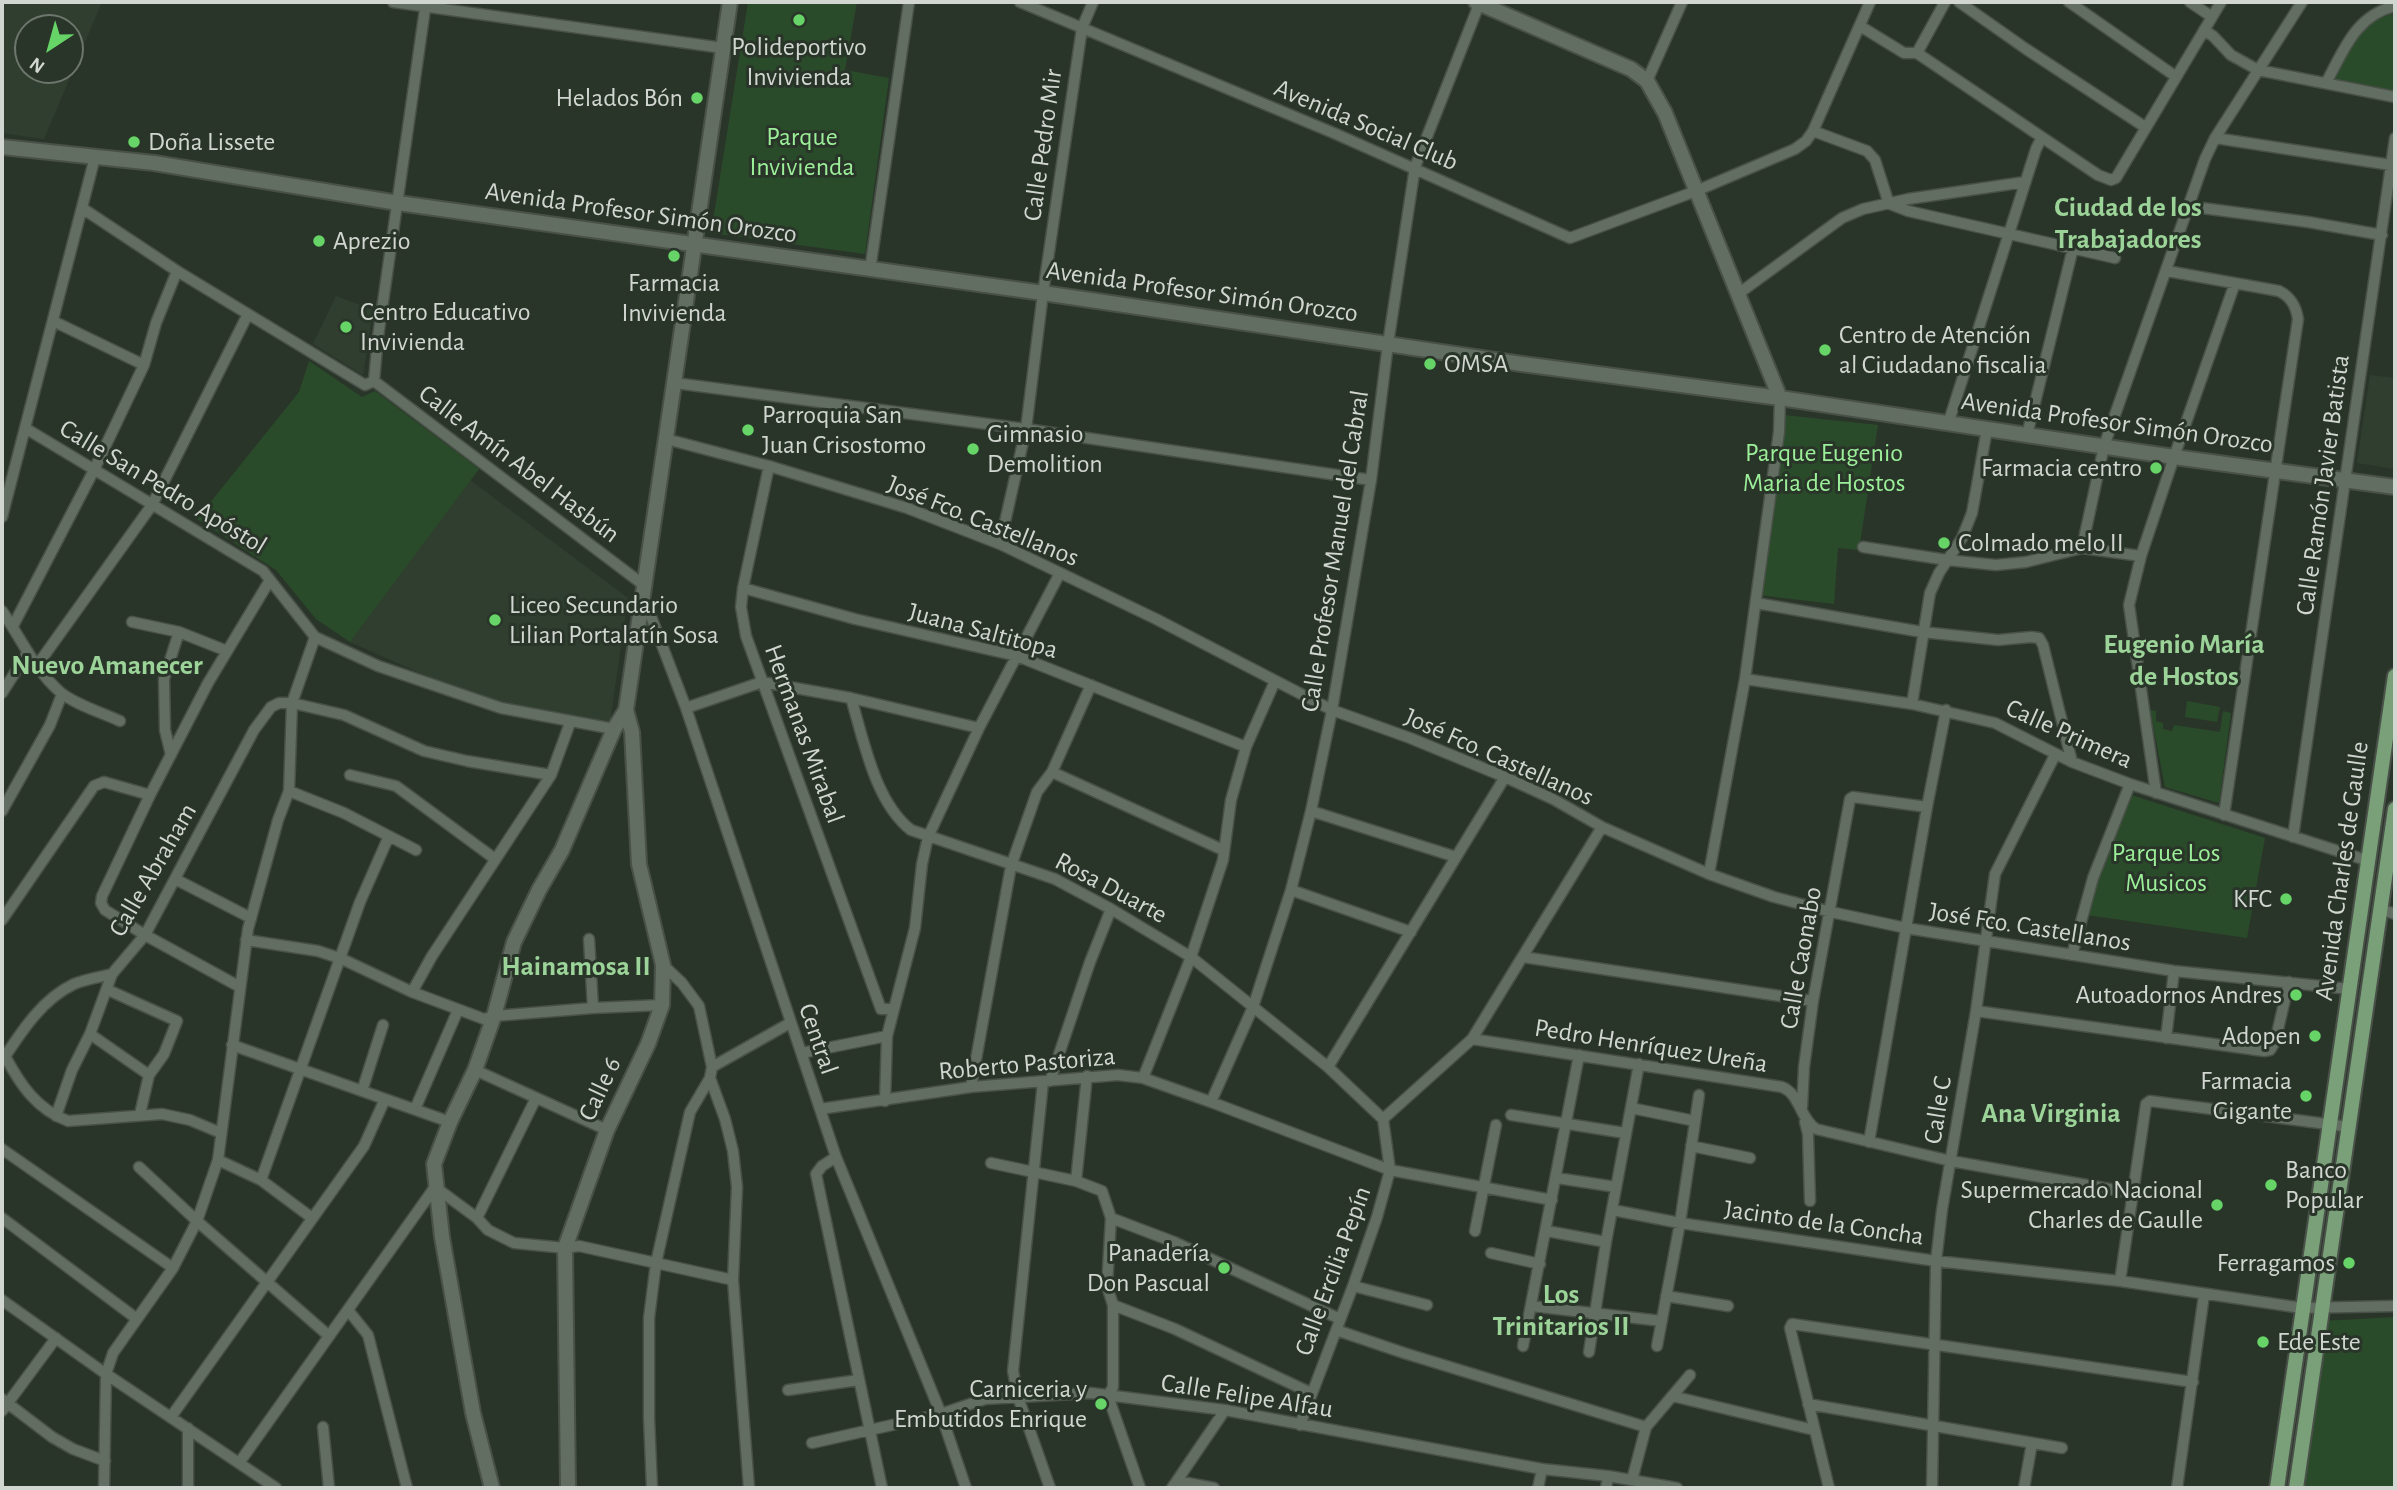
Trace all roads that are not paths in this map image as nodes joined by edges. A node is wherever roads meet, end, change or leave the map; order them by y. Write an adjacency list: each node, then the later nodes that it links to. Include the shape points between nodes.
1 (393, 2): 15 (street)
2 (730, 2): 21 (street)
3 (909, 2): 48 (street)
4 (1020, 2): 19 (street, Avenida Social Club)
5 (1093, 2): 19 (street, Calle Pedro Mir)
6 (1479, 2): 25 (street, via 1625,66); 36 (street, Calle Profesor Manuel del Cabral)
7 (1682, 2): 25 (street)
8 (1870, 2): 18 (street)
9 (1945, 2): 22 (street)
10 (1959, 2): 28 (street)
11 (2069, 2): 24 (street)
12 (2190, 2): 17 (street)
13 (2221, 2): 17 (street)
14 (2302, 2): 23 (street)
15 (426, 4): 21 (street); 39 (street)
16 (2395, 6): 26 (street, via 2362,22)
17 (2212, 17): 20 (street)
18 (1860, 26): 22 (street, via 1904,53); 29 (street)
19 (1082, 28): 36 (street, Avenida Social Club); 52 (street, Calle Pedro Mir)
20 (2204, 30): 23 (street, via 2231,55); 24 (street)
21 (723, 48): 45 (street)
22 (1917, 53): 30 (street)
23 (2258, 70): 26 (street); 31 (street)
24 (2175, 76): 28 (street)
25 (1647, 81): 38 (street)
26 (2326, 83): 27 (street)
27 (2395, 97)
28 (2145, 127): 30 (street, via 2111,180)
29 (1813, 131): 38 (street, Avenida Social Club, via 1795,149); 40 (street, via 1867,151 1875,160)
30 (2042, 137): 37 (street)
31 (2215, 138): 35 (street); 41 (street)
32 (2395, 138): 35 (street, Calle Ramón Javier Batista)
33 (2, 147): 34 (street, Avenida Profesor Simón Orozco)
34 (95, 158): 39 (street, Avenida Profesor Simón Orozco, via 154,163); 42 (street)
35 (2391, 165): 44 (street, Calle Ramón Javier Batista)
36 (1415, 167): 38 (street, Avenida Social Club, via 1570,238); 56 (street, Calle Profesor Manuel del Cabral)
37 (2025, 182): 40 (street); 43 (street)
38 (1696, 191): 53 (street)
39 (398, 203): 45 (street, Avenida Profesor Simón Orozco); 58 (street)
40 (1889, 204): 43 (street); 53 (street, via 1842,218)
41 (2188, 206): 44 (street); 50 (street)
42 (82, 208): 49 (street, Calle Amín Abel Hasbún); 55 (street)
43 (2010, 234): 46 (street); 61 (street)
44 (2382, 235): 73 (street, Calle Ramón Javier Batista)
45 (694, 246): 48 (street, Avenida Profesor Simón Orozco); 59 (street)
46 (2073, 248): 47 (street); 65 (street)
47 (2115, 258)
48 (870, 270): 52 (street, Avenida Profesor Simón Orozco)
49 (177, 271): 54 (street, Calle Amín Abel Hasbún); 57 (street)
50 (2166, 271): 51 (street); 67 (street)
51 (2235, 283): 68 (street); 71 (street, via 2279,291 2297,310)
52 (1043, 293): 56 (street, Avenida Profesor Simón Orozco); 63 (street, Calle Pedro Mir)
53 (1738, 294): 60 (street)
54 (248, 314): 58 (street, Calle Amín Abel Hasbún, via 365,385); 75 (street)
55 (53, 321): 57 (street); 62 (street)
56 (1388, 344): 60 (street, Avenida Profesor Simón Orozco); 72 (street, Calle Profesor Manuel del Cabral)
57 (144, 365): 70 (street)
58 (374, 381): 85 (street, Calle Amín Abel Hasbún)
59 (675, 383): 63 (street); 66 (street)
60 (1780, 398): 61 (street, Avenida Profesor Simón Orozco); 86 (street)
61 (1948, 424): 64 (street, Avenida Profesor Simón Orozco)
62 (25, 428): 70 (street, Calle San Pedro Apóstol); 76 (street)
63 (1026, 429): 72 (street); 77 (street, Calle Pedro Mir)
64 (1987, 429): 65 (street, Avenida Profesor Simón Orozco); 81 (street, via 1972,513)
65 (2027, 435): 67 (street, Avenida Profesor Simón Orozco)
66 (666, 439): 69 (street, José Fco. Castellanos); 85 (street)
67 (2104, 446): 68 (street, Avenida Profesor Simón Orozco); 79 (street)
68 (2174, 457): 71 (street, Avenida Profesor Simón Orozco); 80 (street)
69 (769, 466): 77 (street, José Fco. Castellanos, via 907,508); 84 (street, Hermanas Mirabal)
70 (94, 470): 75 (street, Calle San Pedro Apóstol); 89 (street)
71 (2276, 470): 73 (street, Avenida Profesor Simón Orozco); 131 (street)
72 (1371, 480): 109 (street, Calle Profesor Manuel del Cabral)
73 (2344, 480): 74 (street, Avenida Profesor Simón Orozco); 136 (street, Calle Ramón Javier Batista)
74 (2395, 487)
75 (152, 505): 83 (street, Calle San Pedro Apóstol); 96 (street)
76 (2, 517)
77 (1000, 544): 82 (street, José Fco. Castellanos)
78 (1863, 547): 81 (street)
79 (2082, 548): 80 (street); 81 (street, via 2010,564)
80 (2141, 556): 125 (street, via 2129,605)
81 (1947, 560): 91 (street, via 1930,593)
82 (1060, 573): 95 (street); 99 (street, José Fco. Castellanos)
83 (270, 580): 92 (street, Calle San Pedro Apóstol); 94 (street)
84 (743, 588): 95 (street, Juana Saltitopa); 100 (street, Hermanas Mirabal, via 746,636)
85 (645, 592): 107 (street, Central); 108 (street)
86 (1756, 603): 91 (street); 98 (street)
87 (2, 611): 89 (street)
88 (132, 622): 90 (street)
89 (12, 625): 93 (street)
90 (179, 632): 94 (street); 116 (street, via 164,679 165,730)
91 (1922, 632): 106 (street); 118 (street, via 1998,640 2039,638)
92 (315, 637): 105 (street); 112 (street, Calle San Pedro Apóstol, via 378,666 500,708)
93 (28, 652): 96 (street); 102 (street)
94 (227, 652): 116 (street)
95 (1017, 656): 101 (street, Juana Saltitopa); 113 (street)
96 (36, 667): 103 (street)
97 (2395, 676): 130 (main road, Avenida Charles de Gaulle)
98 (1745, 679): 106 (street, Calle Primera); 143 (street)
99 (1276, 681): 109 (street, José Fco. Castellanos); 115 (street)
100 (762, 682): 104 (street); 107 (street); 174 (street, Hermanas Mirabal, via 881,1009)
101 (1091, 685): 115 (street, Juana Saltitopa); 119 (street)
102 (2, 693)
103 (62, 694): 111 (street); 128 (street)
104 (851, 698): 113 (street); 135 (street, Rosa Duarte, via 889,807 898,820)
105 (292, 704): 121 (street, via 344,715 424,751); 124 (street); 144 (street, Calle Abraham, via 279,703 262,717)
106 (1913, 704): 110 (street, Calle Primera)
107 (686, 708): 178 (street, Central)
108 (626, 710): 114 (street); 162 (street, Calle 6, via 632,732 639,864)
109 (1332, 710): 122 (street, José Fco. Castellanos); 129 (street, Calle Profesor Manuel del Cabral)
110 (1945, 710): 117 (street, Calle Primera, via 1995,723); 127 (street)
111 (120, 721)
112 (570, 723): 114 (street, Calle San Pedro Apóstol); 121 (street)
113 (979, 727): 135 (street)
114 (614, 729): 177 (street, via 562,850 514,943)
115 (1246, 747): 138 (street, via 1230,800)
116 (171, 755): 126 (street)
117 (2055, 755): 118 (street, Calle Primera); 157 (street, Calle C, via 1995,874)
118 (2072, 762): 123 (street, Calle Primera)
119 (1052, 772): 138 (street); 142 (street, via 1037,792)
120 (350, 775): 140 (street, via 396,786)
121 (551, 775): 140 (street)
122 (1505, 777): 133 (street, José Fco. Castellanos); 139 (street)
123 (2130, 784): 125 (street, Calle Primera); 158 (street, via 2092,878)
124 (289, 791): 134 (street); 150 (street)
125 (2156, 793): 131 (street, Calle Primera)
126 (150, 795): 151 (street, via 104,782 94,786); 154 (street, via 101,903)
127 (1927, 807): 148 (street, Calle Caonabo, via 1851,798); 152 (street)
128 (2, 811)
129 (1311, 811): 139 (street); 145 (street, Calle Profesor Manuel del Cabral)
130 (2375, 811): 132 (street); 141 (main road, Avenida Charles de Gaulle)
131 (2224, 815): 136 (street, Calle Primera)
132 (2395, 818): 147 (main road, Avenida Charles de Gaulle)
133 (1602, 827): 143 (street, José Fco. Castellanos); 160 (street)
134 (389, 836): 137 (street); 161 (street, via 360,902)
135 (928, 837): 142 (street, Rosa Duarte); 174 (street, via 915,928)
136 (2293, 837): 141 (street, Calle Primera)
137 (416, 850)
138 (1223, 850): 159 (street)
139 (1456, 857): 153 (street)
140 (495, 859): 169 (street)
141 (2368, 860): 167 (main road, Avenida Charles de Gaulle)
142 (1012, 866): 146 (street, Rosa Duarte, via 1055,879); 197 (street)
143 (1709, 874): 148 (street, José Fco. Castellanos)
144 (175, 879): 150 (street); 154 (street, Calle Abraham)
145 (1291, 890): 153 (street); 173 (street, Calle Profesor Manuel del Cabral)
146 (1111, 909): 159 (street, Rosa Duarte); 196 (street)
147 (2381, 909): 149 (street); 217 (main road, Avenida Charles de Gaulle)
148 (1830, 912): 152 (street, José Fco. Castellanos); 170 (street, Calle Caonabo)
149 (2395, 914)
150 (251, 918): 156 (street)
151 (2, 920)
152 (1906, 928): 157 (street, José Fco. Castellanos); 221 (street)
153 (1411, 932): 189 (street)
154 (145, 935): 164 (street, Calle Abraham); 166 (street)
155 (589, 939): 172 (street)
156 (246, 940): 161 (street); 166 (street)
157 (1986, 941): 158 (street, José Fco. Castellanos); 176 (street, Calle C)
158 (2072, 955): 163 (street, José Fco. Castellanos)
159 (1191, 957): 173 (street, Rosa Duarte); 195 (street)
160 (1523, 957): 170 (street); 183 (street)
161 (342, 959): 169 (street); 190 (street)
162 (663, 965): 171 (street, Calle 6); 192 (street, via 699,1006)
163 (2174, 971): 165 (street, José Fco. Castellanos); 182 (street)
164 (112, 974): 168 (street, Calle Abraham); 187 (street, via 75,984 50,1000)
165 (2289, 982): 167 (street, José Fco. Castellanos); 182 (street, via 2270,1049)
166 (240, 987): 184 (street)
167 (2350, 989): 215 (main road, Avenida Charles de Gaulle)
168 (108, 990): 180 (street, Calle Abraham); 193 (street, via 177,1021 164,1054)
169 (412, 992): 175 (street)
170 (1813, 1001): 207 (street, Calle Caonabo)
171 (662, 1005): 172 (street); 218 (street, Calle 6)
172 (593, 1007): 177 (street)
173 (1253, 1007): 189 (street, Rosa Duarte); 203 (street, Calle Profesor Manuel del Cabral)
174 (894, 1009): 181 (street)
175 (458, 1010): 177 (street); 205 (street)
176 (1976, 1011): 182 (street); 227 (street, Calle C)
177 (489, 1018): 191 (street)
178 (790, 1023): 185 (street, Central); 192 (street)
179 (383, 1025): 198 (street)
180 (90, 1034): 193 (street); 210 (street, Calle Abraham)
181 (887, 1036): 185 (street); 202 (street)
182 (2166, 1038)
183 (1472, 1039): 186 (street, Pedro Henríquez Ureña); 211 (street)
184 (232, 1045): 190 (street); 219 (street)
185 (802, 1053): 206 (street, Central)
186 (1579, 1055): 188 (street, Pedro Henríquez Ureña); 214 (street)
187 (3, 1058): 210 (street, via 30,1097)
188 (1639, 1064): 204 (street); 207 (street, Pedro Henríquez Ureña, via 1783,1087 1793,1093)
189 (1328, 1067): 211 (street, Rosa Duarte)
190 (302, 1070): 198 (street); 233 (street)
191 (475, 1070): 201 (street); 213 (street)
192 (711, 1072): 254 (street, via 690,1112); 258 (street, via 733,1151 737,1187)
193 (149, 1075): 208 (street)
194 (1087, 1076): 195 (street, Roberto Pastoriza); 196 (street, Roberto Pastoriza); 234 (street)
195 (1143, 1078): 203 (street, Roberto Pastoriza)
196 (1046, 1081): 197 (street, Roberto Pastoriza); 230 (street)
197 (971, 1087): 202 (street, Roberto Pastoriza)
198 (362, 1091): 200 (street)
199 (1699, 1095): 212 (street)
200 (385, 1098): 205 (street); 244 (street, via 364,1146)
201 (536, 1098): 218 (street); 245 (street)
202 (885, 1101): 206 (street, Roberto Pastoriza)
203 (1211, 1102): 231 (street, Roberto Pastoriza)
204 (1631, 1108): 212 (street); 220 (street)
205 (415, 1109): 213 (street)
206 (820, 1109): 224 (street, Central)
207 (1801, 1112): 221 (street, Pedro Henríquez Ureña, via 1813,1128); 240 (street, Calle Caonabo, via 1808,1134)
208 (140, 1114): 210 (street, via 68,1121); 219 (street, via 162,1114)
209 (1511, 1115): 214 (street)
210 (56, 1116)
211 (1383, 1119): 231 (street, Calle Ercilia Pepín)
212 (1695, 1121): 222 (street)
213 (450, 1122): 235 (street, via 433,1164)
214 (1565, 1122): 220 (street); 232 (street)
215 (2330, 1124): 217 (street); 238 (street, via 2150,1101); 269 (main road, Avenida Charles de Gaulle)
216 (1496, 1125): 236 (street)
217 (2350, 1127): 270 (main road, Avenida Charles de Gaulle)
218 (607, 1130): 251 (street, Calle 6)
219 (221, 1133): 226 (street)
220 (1625, 1133): 237 (street)
221 (1869, 1142): 227 (street, Pedro Henríquez Ureña)
222 (1691, 1146): 225 (street); 247 (street)
223 (2, 1149): 256 (street)
224 (836, 1157): 285 (street, via 816,1174); 295 (street, Central)
225 (1750, 1158)
226 (218, 1160): 233 (street); 246 (street)
227 (1951, 1161): 238 (street, Pedro Henríquez Ureña); 253 (street, Calle C)
228 (991, 1163): 230 (street)
229 (139, 1167): 246 (street)
230 (1032, 1170): 234 (street); 291 (street, via 1013,1371)
231 (1390, 1170): 236 (street, Roberto Pastoriza); 260 (street, Calle Ercilia Pepín)
232 (1557, 1178): 237 (street); 239 (street)
233 (261, 1180): 244 (street)
234 (1076, 1181): 242 (street, via 1101,1190)
235 (435, 1187): 245 (street); 271 (street); 320 (street, via 473,1413)
236 (1483, 1187): 239 (street, Roberto Pastoriza); 248 (street)
237 (1616, 1187): 241 (street)
238 (2132, 1193): 259 (street)
239 (1552, 1200): 249 (street)
240 (1810, 1201)
241 (1613, 1210): 247 (street, Jacinto de la Concha); 250 (street)
242 (1111, 1217): 264 (street, via 1107,1286); 273 (street)
243 (2, 1218): 274 (street)
244 (313, 1218): 257 (street)
245 (477, 1218): 251 (street, via 488,1230 514,1243)
246 (197, 1221): 256 (street); 257 (street)
247 (1680, 1223): 253 (street, Jacinto de la Concha); 262 (street)
248 (1475, 1231)
249 (1547, 1231): 250 (street); 255 (street)
250 (1606, 1242): 272 (street)
251 (565, 1248): 254 (street, via 579,1246); 321 (street, Calle 6)
252 (1491, 1253): 255 (street)
253 (1936, 1261): 259 (street, Jacinto de la Concha); 279 (street, Calle C)
254 (656, 1263): 258 (street); 322 (street, via 649,1318)
255 (1540, 1264): 266 (street)
256 (173, 1268): 274 (street)
257 (268, 1280): 277 (street); 296 (street)
258 (733, 1280): 323 (street)
259 (2120, 1281): 261 (street, Jacinto de la Concha)
260 (1353, 1286): 265 (street); 273 (street, Calle Ercilia Pepín)
261 (2204, 1295): 269 (street, Jacinto de la Concha); 286 (street)
262 (1666, 1296): 267 (street); 275 (street)
263 (2, 1300): 278 (street)
264 (1113, 1304): 288 (street); 289 (street, via 1113,1387)
265 (1427, 1305)
266 (1531, 1306): 272 (street); 280 (street)
267 (1728, 1306)
268 (2395, 1306): 270 (street, Jacinto de la Concha)
269 (2302, 1308): 270 (street, Jacinto de la Concha); 336 (main road, Avenida Charles de Gaulle)
270 (2321, 1308): 337 (main road, Avenida Charles de Gaulle)
271 (348, 1310): 277 (street); 319 (street, via 368,1335)
272 (1595, 1314): 275 (street); 282 (street)
273 (1340, 1318): 276 (street, Calle Ercilia Pepín)
274 (137, 1319): 283 (street, via 113,1353)
275 (1662, 1321): 281 (street)
276 (1336, 1330): 288 (street, Calle Ercilia Pepín); 300 (street)
277 (329, 1336): 308 (street)
278 (56, 1338): 283 (street); 293 (street)
279 (1934, 1344): 286 (street); 292 (street, via 1793,1323); 298 (street, Calle C)
280 (1523, 1346)
281 (1657, 1346)
282 (1589, 1352)
283 (106, 1374): 296 (street); 307 (street)
284 (1690, 1375): 290 (street)
285 (859, 1380): 287 (street); 303 (street)
286 (2193, 1382): 335 (street)
287 (788, 1390)
288 (1311, 1393): 297 (street, Calle Ercilia Pepín)
289 (1108, 1396): 291 (street, Calle Felipe Alfau); 294 (street, Calle Felipe Alfau); 327 (street)
290 (1672, 1396): 300 (street); 302 (street)
291 (1018, 1397): 295 (street, Calle Felipe Alfau, via 985,1399); 326 (street)
292 (1808, 1404): 298 (street); 302 (street)
293 (4, 1405): 307 (street, via 73,1449)
294 (1224, 1410): 297 (street, Calle Felipe Alfau); 313 (street)
295 (942, 1414): 303 (street, Calle Felipe Alfau); 325 (street, Central)
296 (171, 1417): 301 (street)
297 (1300, 1425): 309 (street, Calle Felipe Alfau)
298 (1932, 1425): 305 (street); 333 (street, Calle C)
299 (323, 1427): 318 (street)
300 (1646, 1427): 312 (street)
301 (188, 1428): 308 (street); 315 (street)
302 (1814, 1430): 332 (street)
303 (870, 1431): 304 (street, Calle Felipe Alfau); 324 (street)
304 (812, 1443)
305 (2032, 1443): 306 (street); 334 (street)
306 (2062, 1448)
307 (105, 1461): 314 (street)
308 (239, 1463): 310 (street)
309 (1542, 1469): 311 (street, Calle Felipe Alfau); 329 (street)
310 (254, 1473): 316 (street); 317 (street)
311 (1608, 1476): 312 (street, Calle Felipe Alfau); 330 (street)
312 (1632, 1480): 331 (street, Calle Felipe Alfau)
313 (1174, 1485): 328 (street)
314 (104, 1488)
315 (188, 1488)
316 (254, 1488)
317 (276, 1488)
318 (329, 1488)
319 (407, 1488)
320 (492, 1488)
321 (568, 1488)
322 (652, 1488)
323 (749, 1488)
324 (882, 1488)
325 (966, 1488)
326 (1050, 1488)
327 (1140, 1488)
328 (1214, 1488)
329 (1538, 1488)
330 (1606, 1488)
331 (1677, 1488)
332 (1829, 1488)
333 (1932, 1488)
334 (2024, 1488)
335 (2177, 1488)
336 (2277, 1488)
337 (2296, 1488)

